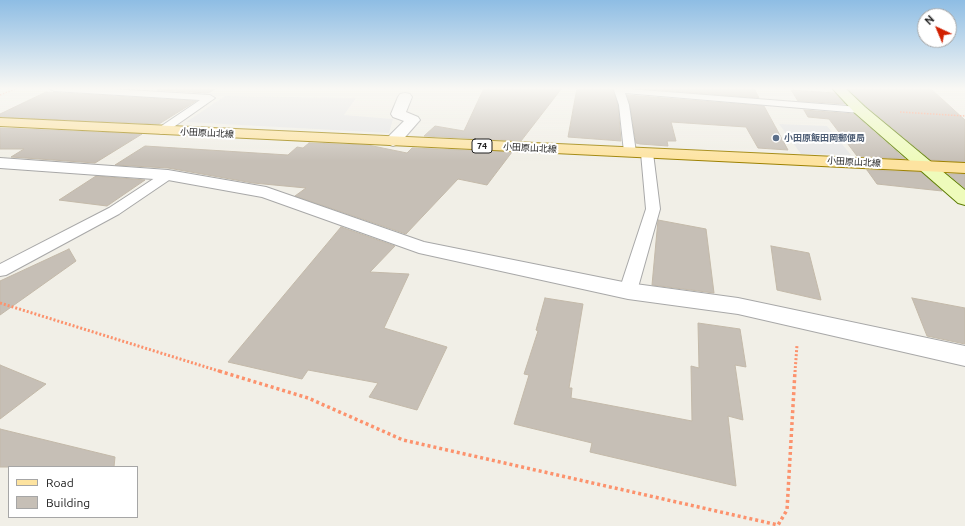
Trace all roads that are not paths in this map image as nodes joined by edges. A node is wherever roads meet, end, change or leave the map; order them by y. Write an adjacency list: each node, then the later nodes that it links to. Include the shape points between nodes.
1 (188, 113): 6 (lane)
2 (399, 113): 7 (street, via 413,120)
3 (625, 113): 8 (lane)
4 (863, 113): 11 (street)
5 (0, 122): 6 (main road, 小田原山北線 / 74)
6 (161, 131): 7 (main road, 小田原山北線 / 74)
7 (394, 142): 8 (main road, 小田原山北線 / 74)
8 (630, 152): 9 (main road, 小田原山北線 / 74)
9 (647, 153): 11 (main road, 小田原山北線 / 74); 16 (lane, via 654,209)
10 (0, 163): 13 (street)
11 (924, 166): 12 (main road, 小田原山北線 / 74); 14 (street)
12 (965, 168)
13 (168, 175): 15 (lane, via 114,211); 16 (street, via 266,192 419,248)
14 (965, 199)
15 (0, 272)
16 (628, 291): 17 (street, via 738,306)
17 (965, 356)

